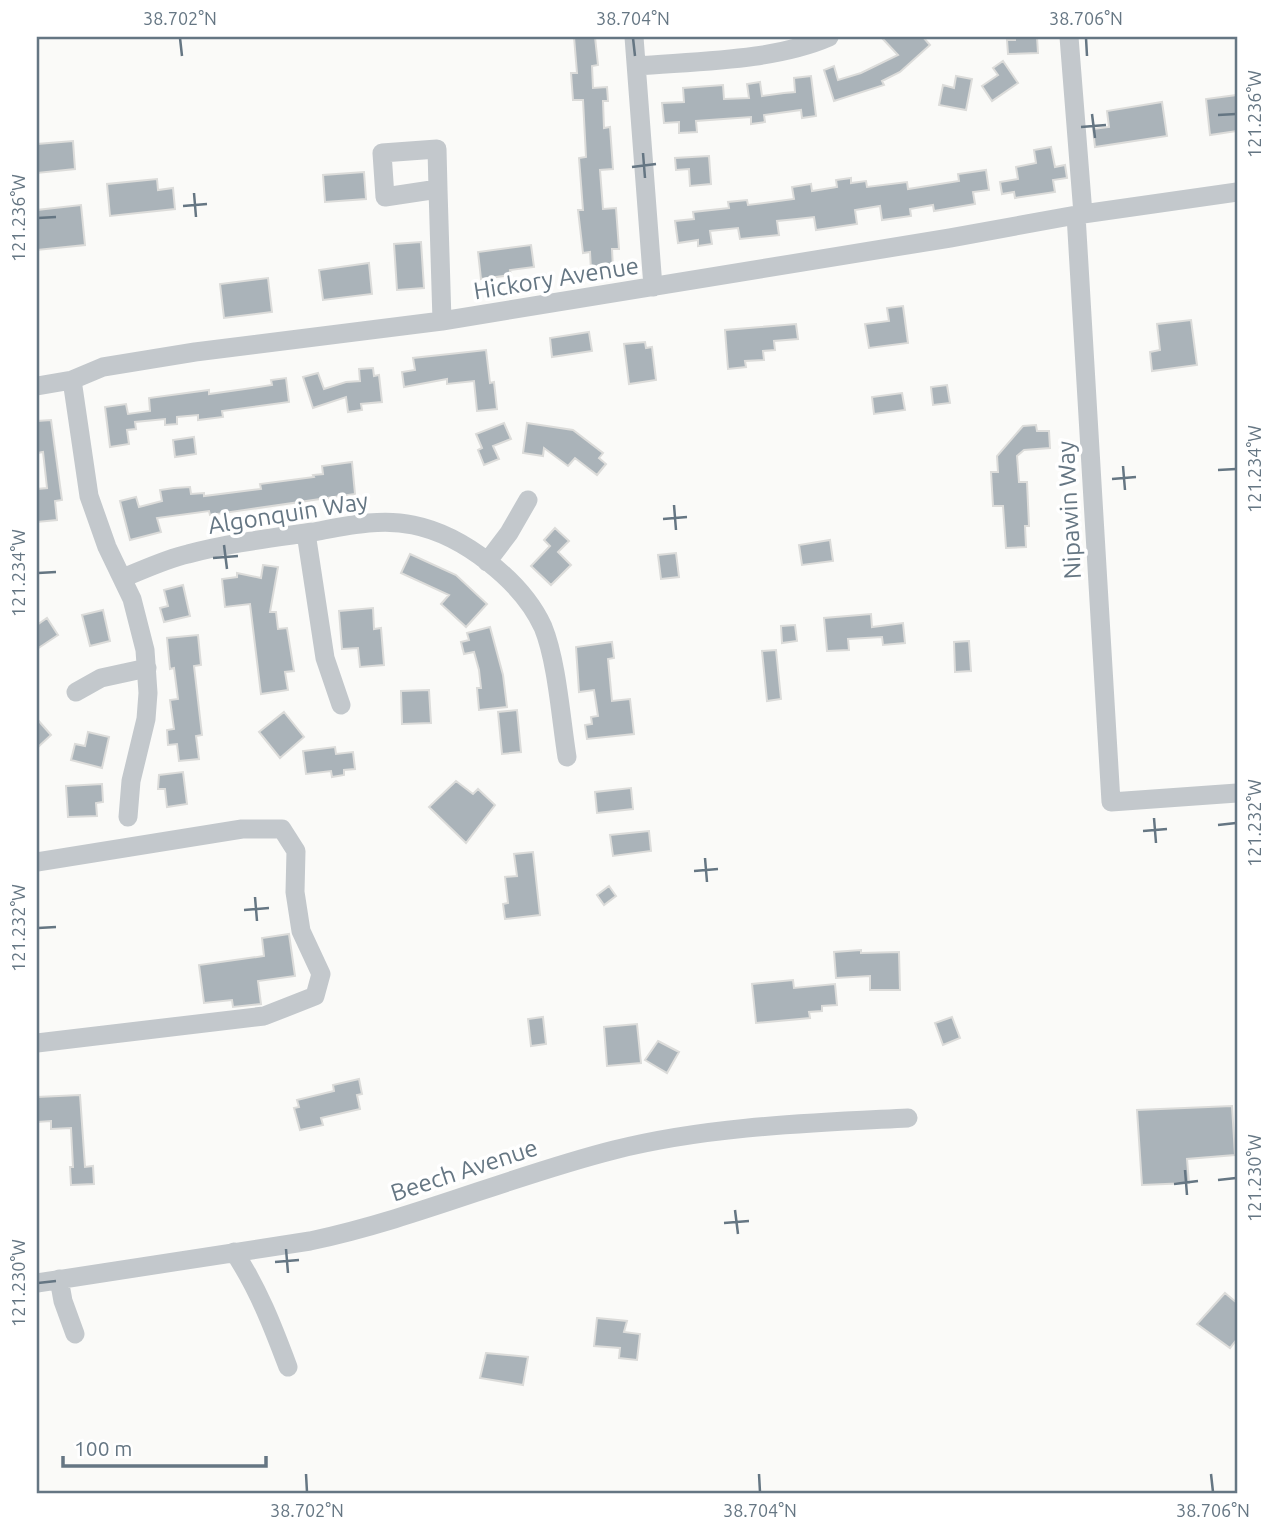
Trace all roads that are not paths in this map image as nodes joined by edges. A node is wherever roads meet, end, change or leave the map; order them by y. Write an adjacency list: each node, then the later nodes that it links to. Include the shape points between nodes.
1 (634, 37): 4 (street)
2 (829, 37): 4 (street, via 759,55)
3 (1069, 37): 7 (street)
4 (637, 66): 8 (street)
5 (438, 189): 9 (street)
6 (1237, 192): 7 (street, Hickory Avenue)
7 (1080, 214): 8 (street, Hickory Avenue); 20 (street, Nipawin Way, via 1111,802)
8 (653, 288): 9 (street, Hickory Avenue)
9 (442, 321): 10 (street, Hickory Avenue, via 195,352 103,367)
10 (72, 380): 11 (street, Hickory Avenue); 15 (street, via 89,496)
11 (37, 386)
12 (528, 500): 14 (street)
13 (306, 533): 14 (street, Algonquin Way, via 370,523 413,525 454,539); 15 (street, Algonquin Way, via 187,554); 18 (street, via 325,658)
14 (487, 562): 19 (street, Algonquin Way, via 525,598 543,628)
15 (124, 578): 16 (street, via 140,624)
16 (148, 668): 17 (street, via 101,678); 21 (street, via 146,719 131,781)
17 (76, 691)
18 (341, 705)
19 (567, 757)
20 (1237, 793)
21 (128, 817)
22 (37, 862): 23 (street, via 242,829 282,829 296,850 295,892 301,931 321,974 315,996 264,1016)
23 (37, 1042)
24 (908, 1118): 25 (street, Beech Avenue, via 776,1126 617,1149 352,1231)
25 (234, 1252): 26 (street, Beech Avenue); 29 (street, via 265,1309)
26 (59, 1279): 27 (street, Beech Avenue); 28 (street)
27 (37, 1283)
28 (75, 1334)
29 (288, 1367)

